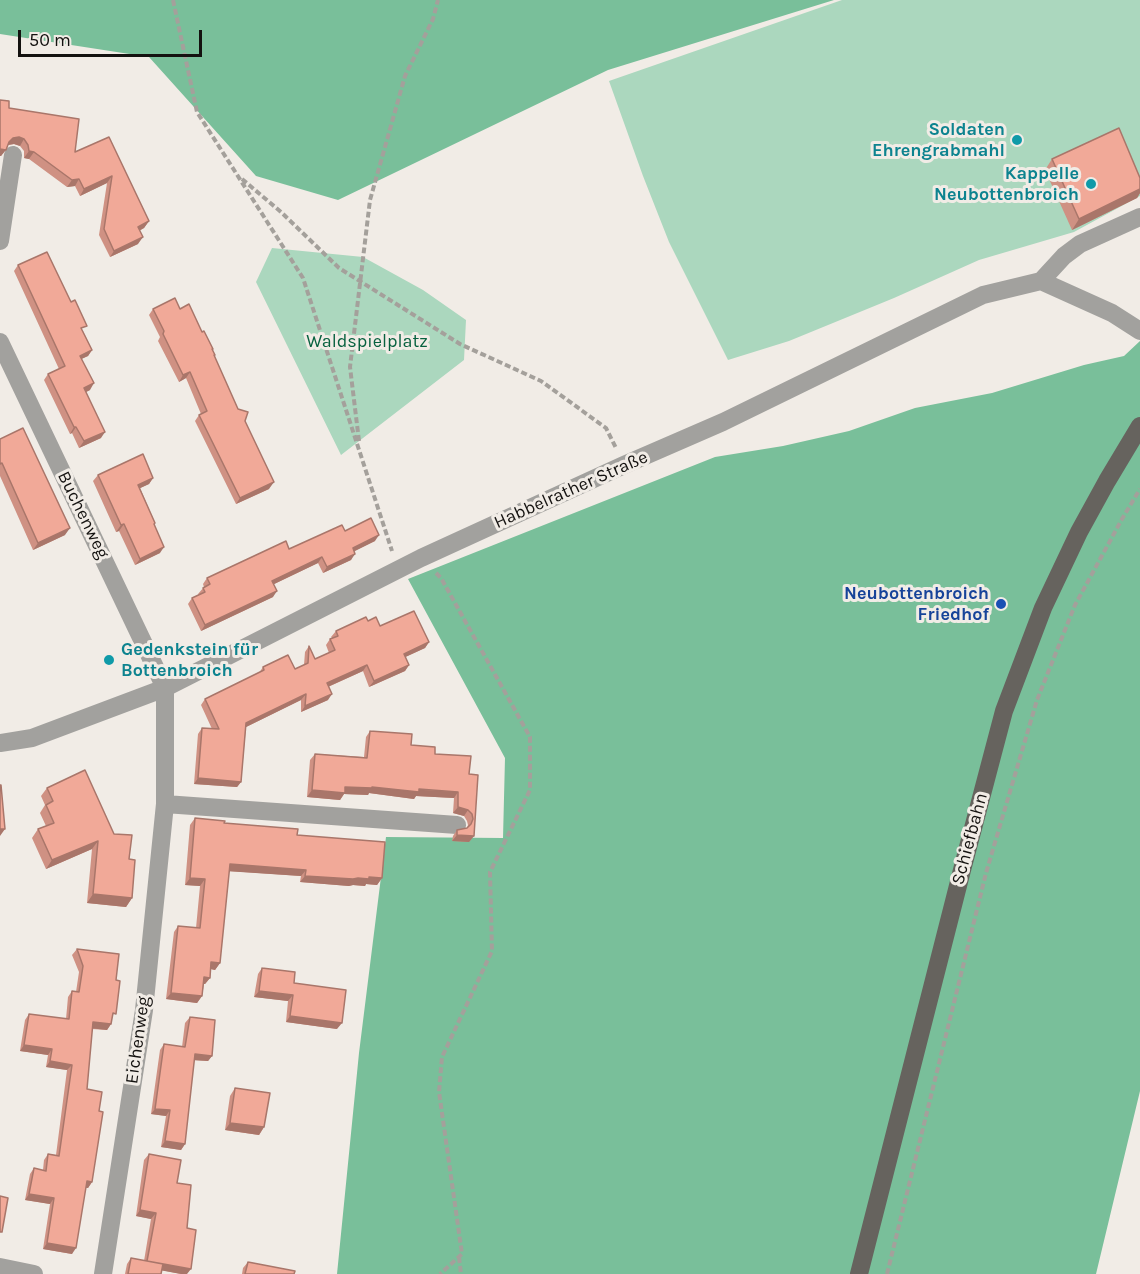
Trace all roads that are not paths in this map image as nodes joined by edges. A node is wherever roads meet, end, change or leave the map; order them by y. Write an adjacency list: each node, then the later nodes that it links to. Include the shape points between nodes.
1 (13, 155): 3 (street)
2 (1140, 217): 4 (street, via 1080,244)
3 (0, 241)
4 (1041, 281): 5 (street); 8 (street, Habbelrather Straße, via 983,296 733,417 398,569)
5 (1140, 330)
6 (0, 342): 8 (street, Buchenweg)
7 (1140, 426): 15 (main road, Schiefbahn, via 1084,522 1043,608 1004,711)
8 (165, 688): 9 (street, Habbelrather Straße, via 32,738); 10 (street, Eichenweg)
9 (0, 743)
10 (165, 804): 11 (street); 14 (street, Eichenweg, via 144,1010)
11 (457, 825)
12 (0, 1268): 13 (street)
13 (34, 1274)
14 (103, 1274)
15 (859, 1274)

